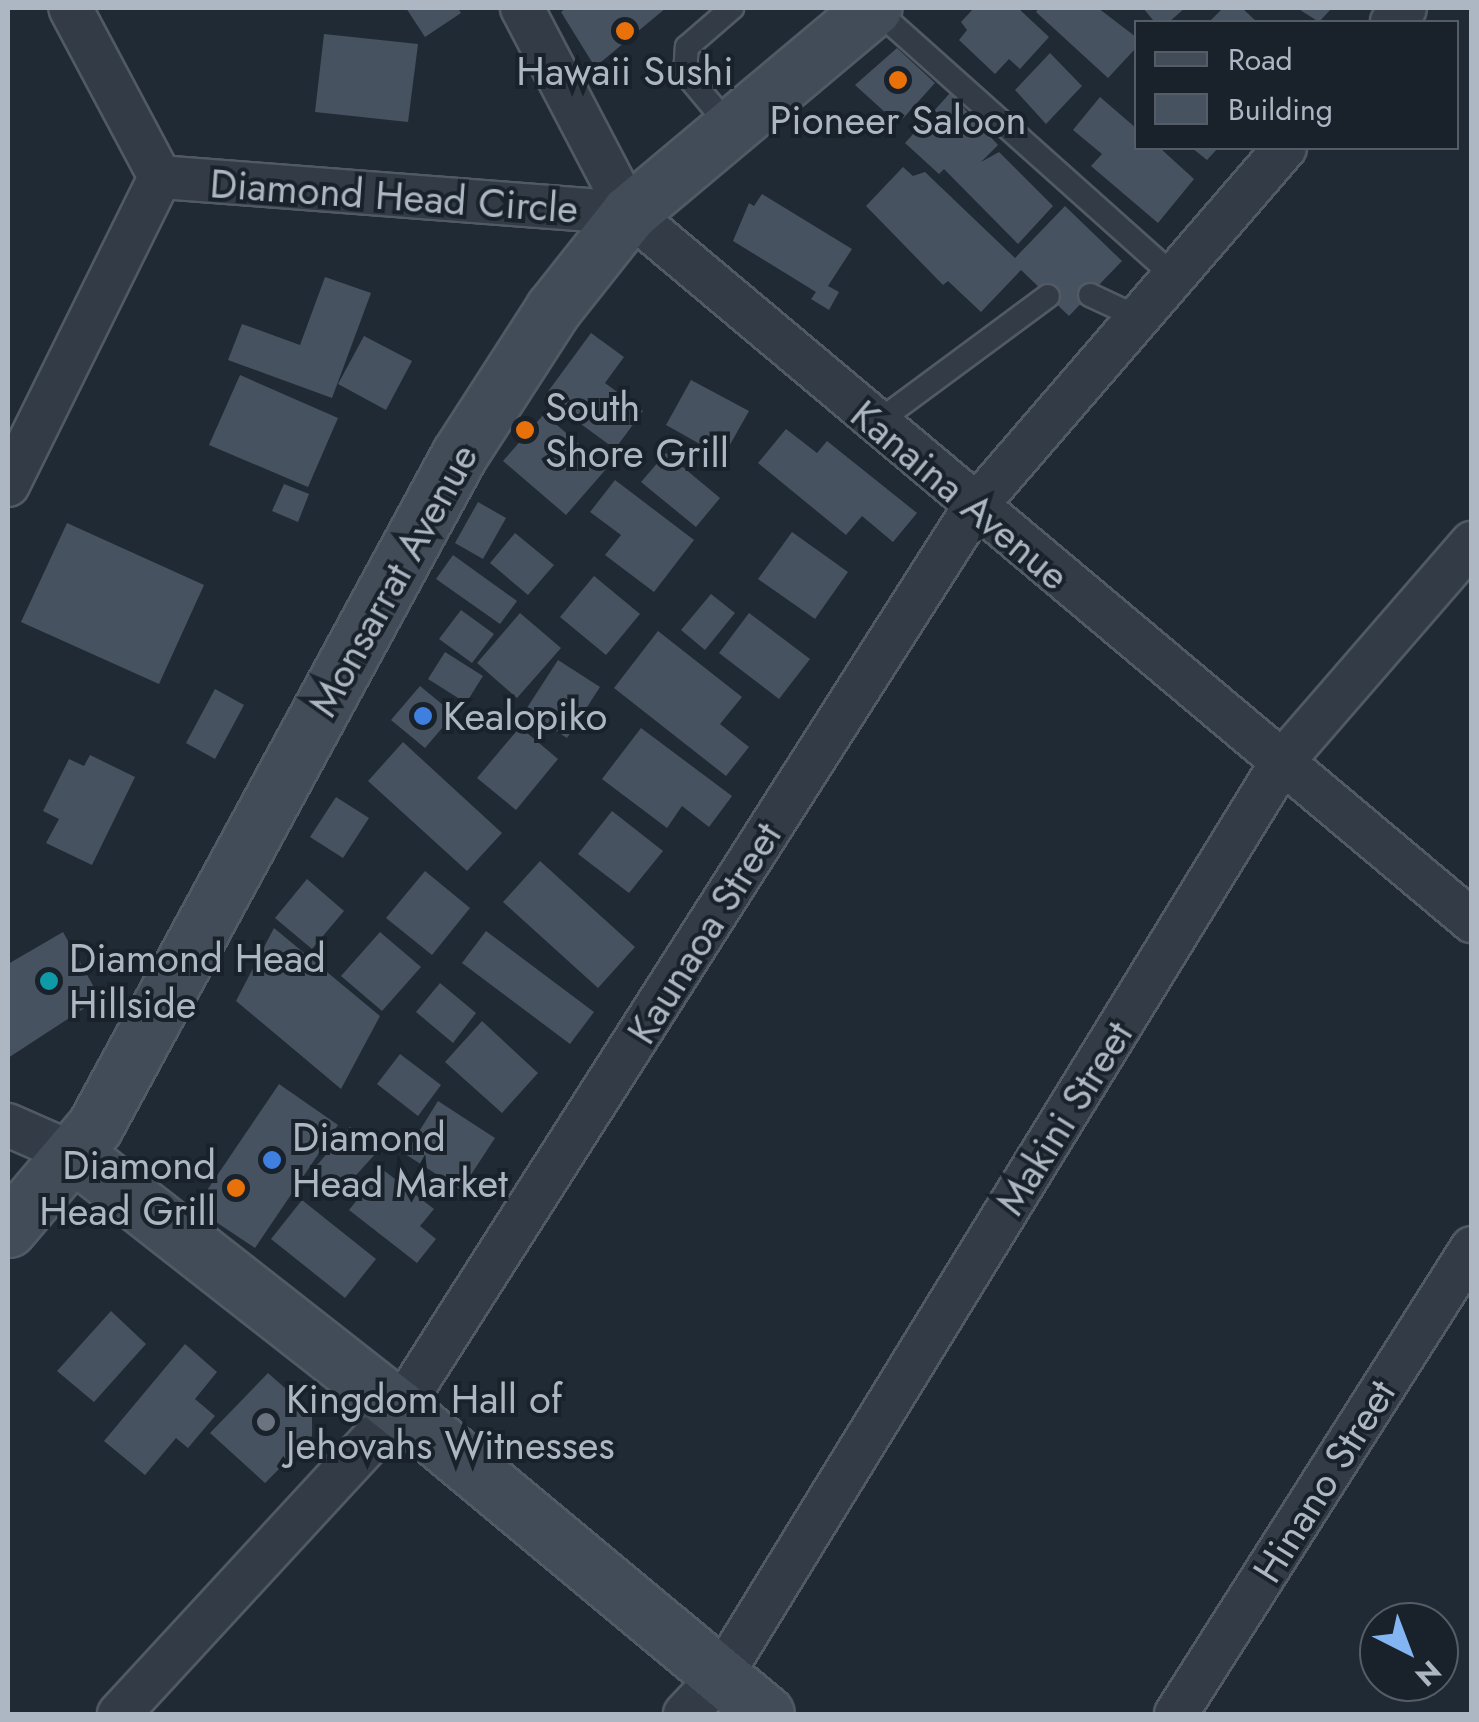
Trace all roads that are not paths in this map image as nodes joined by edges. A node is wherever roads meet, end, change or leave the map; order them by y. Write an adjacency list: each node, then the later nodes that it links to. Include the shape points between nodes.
1 (70, 8): 7 (street, Diamond Head Circle)
2 (522, 8): 8 (street, Kanaina Avenue)
3 (732, 8): 5 (lane, via 687,48 685,73)
4 (860, 12): 5 (street, Monsarrat Avenue); 9 (lane)
5 (732, 129): 8 (street, Monsarrat Avenue)
6 (1283, 150): 9 (street, Kaunaoa Street)
7 (160, 178): 8 (street, Diamond Head Circle); 14 (street, Diamond Head Circle)
8 (629, 213): 13 (street, Kanaina Avenue); 20 (street, Monsarrat Avenue, via 553,310 459,454)
9 (1175, 277): 12 (street, Kaunaoa Street)
10 (1090, 294): 12 (lane)
11 (1048, 296): 13 (lane)
12 (1139, 318): 15 (street, Kaunaoa Street)
13 (875, 424): 15 (street, Kanaina Avenue)
14 (8, 485)
15 (974, 508): 17 (street, Kanaina Avenue); 23 (street, Kaunaoa Street)
16 (1472, 543): 17 (street, Makini Street)
17 (1282, 762): 18 (street, Kanaina Avenue); 24 (street, Makini Street)
18 (1472, 921)
19 (8, 1126): 20 (street)
20 (76, 1155): 21 (street, Monsarrat Avenue); 23 (street)
21 (8, 1229)
22 (1472, 1248): 27 (street, Hinano Street)
23 (400, 1409): 24 (street); 25 (street, Kaunaoa Street)
24 (703, 1695): 26 (street)
25 (120, 1714)
26 (766, 1714)
27 (1176, 1714)

